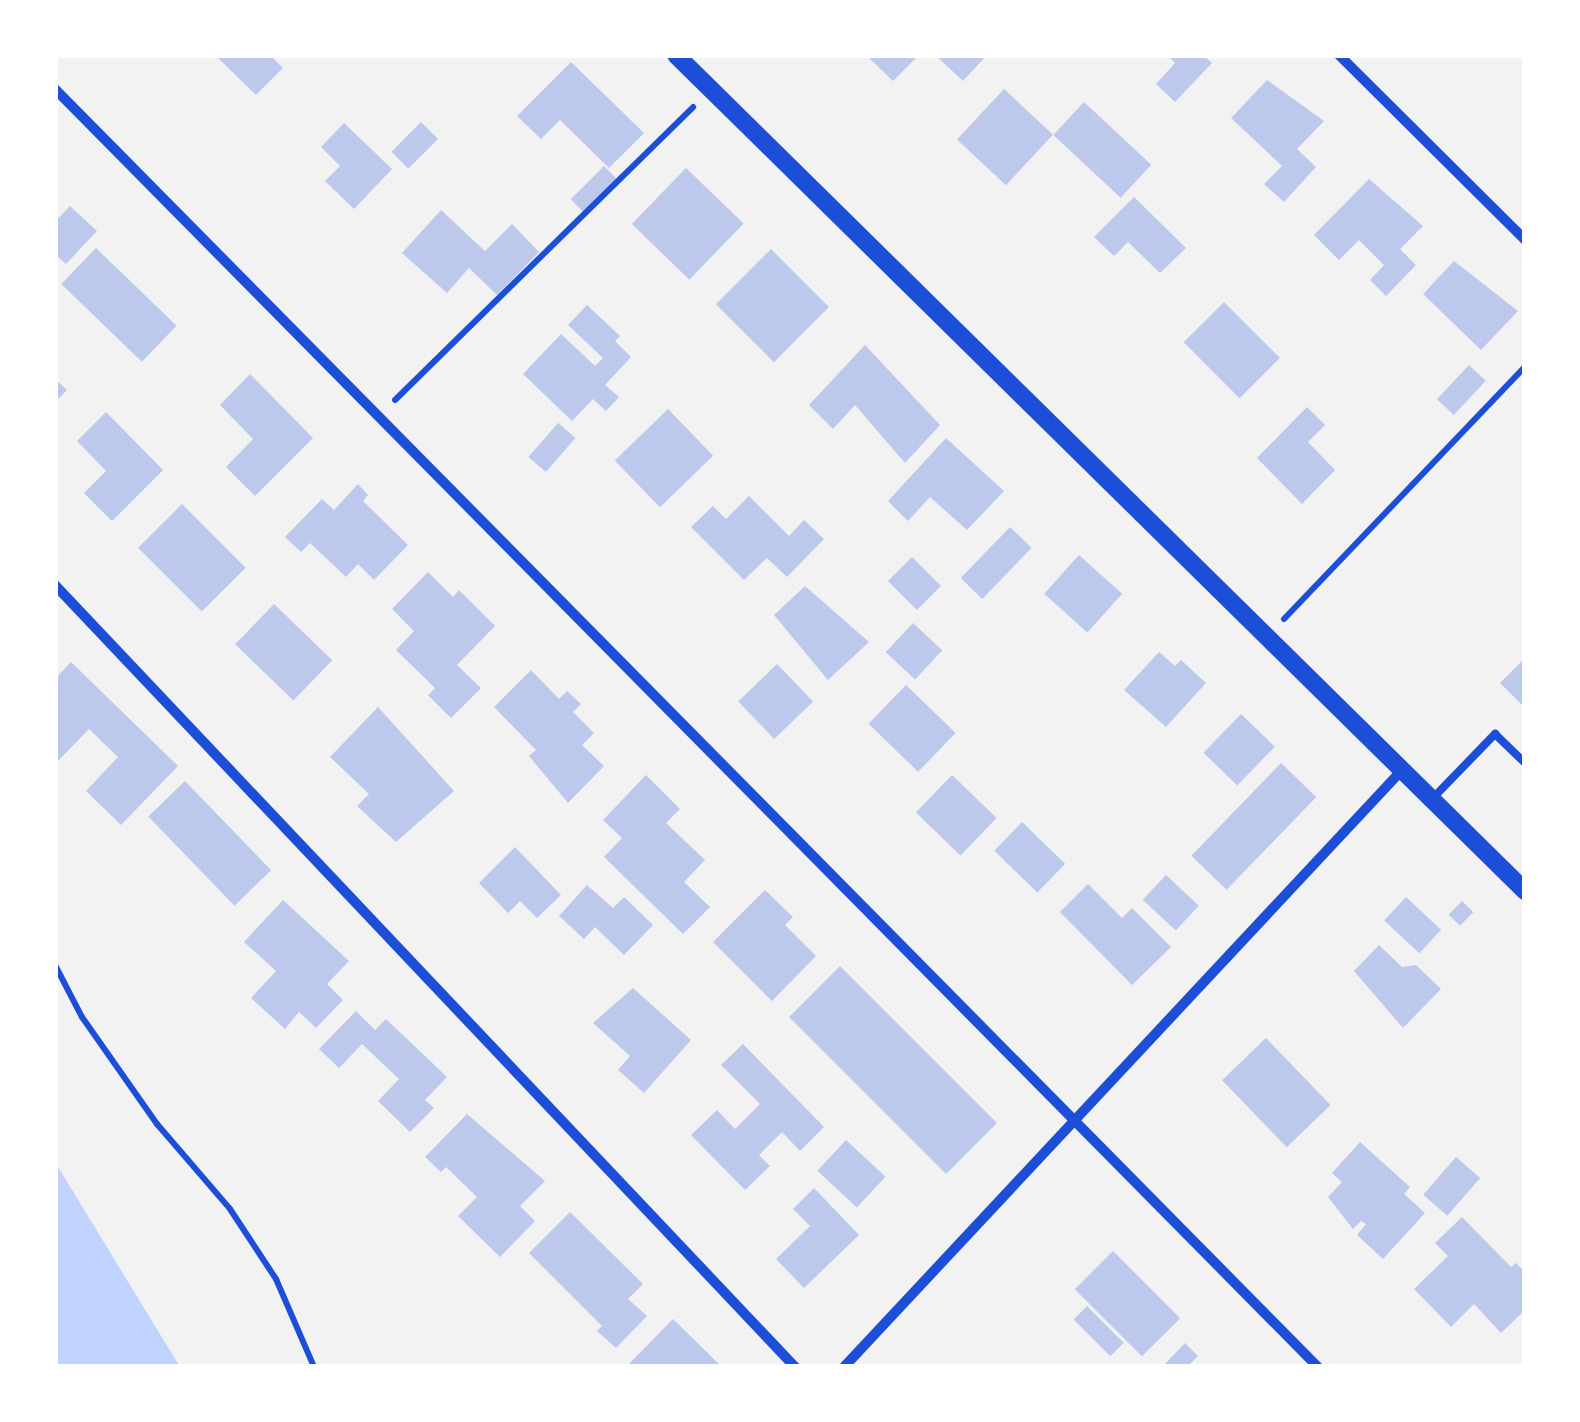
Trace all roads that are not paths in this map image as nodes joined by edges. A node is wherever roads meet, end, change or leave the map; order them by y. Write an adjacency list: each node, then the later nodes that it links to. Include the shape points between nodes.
1 (676, 55): 7 (street)
2 (1339, 55): 4 (street)
3 (55, 89): 10 (street)
4 (1525, 240)
5 (55, 585): 11 (street)
6 (1525, 763): 8 (lane, via 1495,734)
7 (1402, 770): 8 (street); 10 (street)
8 (1432, 799): 9 (street)
9 (1525, 891)
10 (1072, 1122): 12 (street); 13 (street)
11 (795, 1367)
12 (844, 1367)
13 (1318, 1367)

